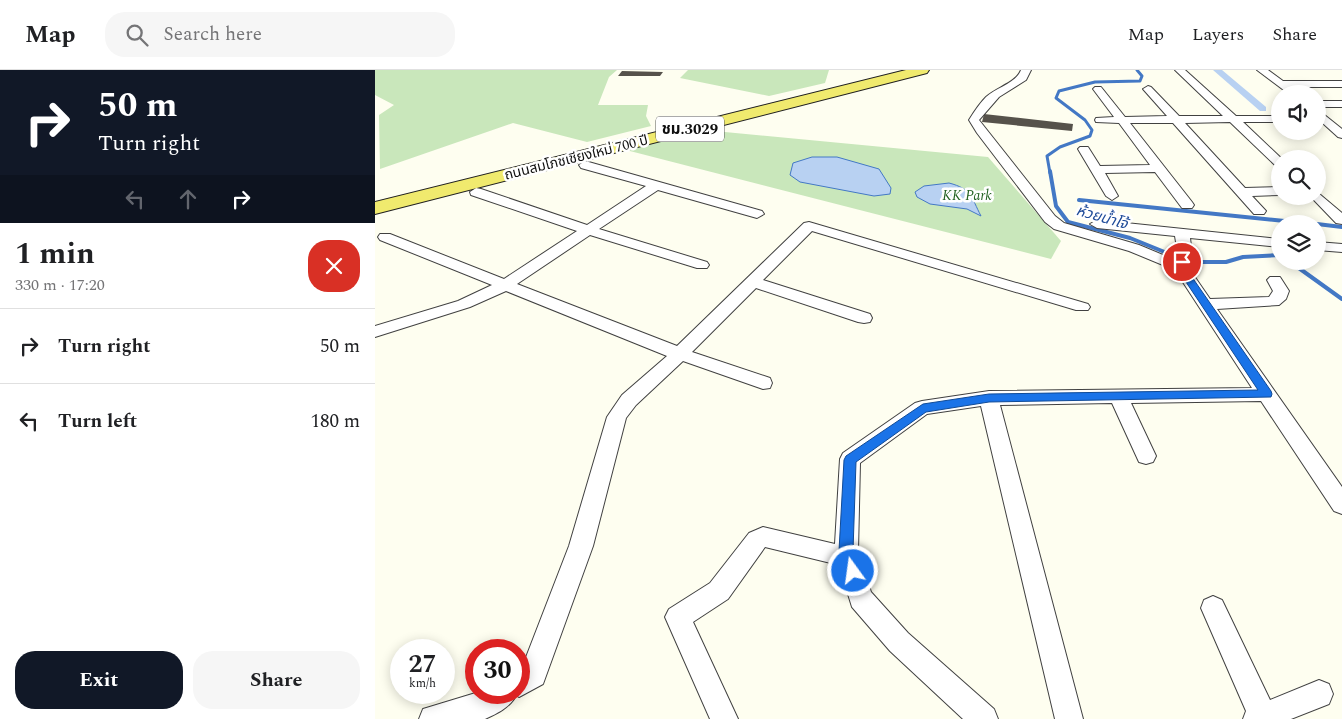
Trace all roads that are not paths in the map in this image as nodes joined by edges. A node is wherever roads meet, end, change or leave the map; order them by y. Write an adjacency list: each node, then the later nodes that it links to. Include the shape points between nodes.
1 (892, 70): 29 (main road, ถนนสมโภชเชียงใหม่ 700 ปี / ชม.3029)
2 (922, 70): 32 (main road, ถนนสมโภชเชียงใหม่ 700 ปี / ชม.3029)
3 (1026, 70): 43 (street, via 1023,78 999,90 982,106 974,120 1050,219 1059,226)
4 (1180, 70): 12 (street)
5 (1262, 70): 6 (street)
6 (1281, 84): 7 (street)
7 (1342, 84)
8 (1098, 89): 15 (street)
9 (1148, 89): 16 (street)
10 (1326, 104): 11 (street)
11 (1342, 104)
12 (1234, 119): 13 (street); 16 (street); 20 (street)
13 (1271, 119)
14 (1100, 120): 15 (street)
15 (1121, 120): 16 (street); 22 (street)
16 (1176, 120): 27 (street)
17 (1327, 120): 18 (street)
18 (1342, 135)
19 (1084, 148): 23 (street)
20 (1271, 154)
21 (585, 165): 24 (street)
22 (1159, 168): 23 (street); 30 (street)
23 (1097, 170): 28 (street)
24 (657, 185): 34 (street); 37 (street)
25 (1271, 191): 27 (street)
26 (476, 192): 37 (street)
27 (1241, 192): 33 (street)
28 (1111, 196)
29 (375, 199)
30 (1187, 205)
31 (1325, 205): 35 (street)
32 (375, 208)
33 (1259, 211)
34 (757, 214)
35 (1341, 220)
36 (1097, 224): 38 (street)
37 (589, 230): 44 (street); 47 (street)
38 (1182, 234): 40 (street); 43 (street)
39 (385, 237): 47 (street)
40 (1271, 242)
41 (1326, 248): 42 (street)
42 (1340, 250)
43 (1182, 261): 48 (street)
44 (702, 265)
45 (1275, 280): 48 (street, via 1281,291 1273,302)
46 (754, 282): 49 (street, via 809,226); 50 (street); 52 (street)
47 (505, 286): 51 (street, via 464,304); 52 (street)
48 (1206, 304): 54 (street)
49 (1082, 307)
50 (864, 318)
51 (375, 332)
52 (680, 354): 53 (street); 61 (street, via 629,400 617,416 581,546)
53 (763, 383)
54 (1267, 394): 56 (street); 58 (street)
55 (989, 398): 56 (street); 59 (street, via 923,408 850,460); 68 (street)
56 (1119, 398): 57 (street)
57 (1146, 456)
58 (1342, 505)
59 (848, 557): 66 (street, via 763,537 757,540 719,591 678,617); 67 (street, via 861,599 899,642)
60 (1213, 608): 64 (street)
61 (530, 676)
62 (1319, 694): 64 (street)
63 (486, 704): 65 (street)
64 (1261, 718)
65 (433, 719)
66 (724, 719)
67 (983, 719)
68 (1069, 719)

